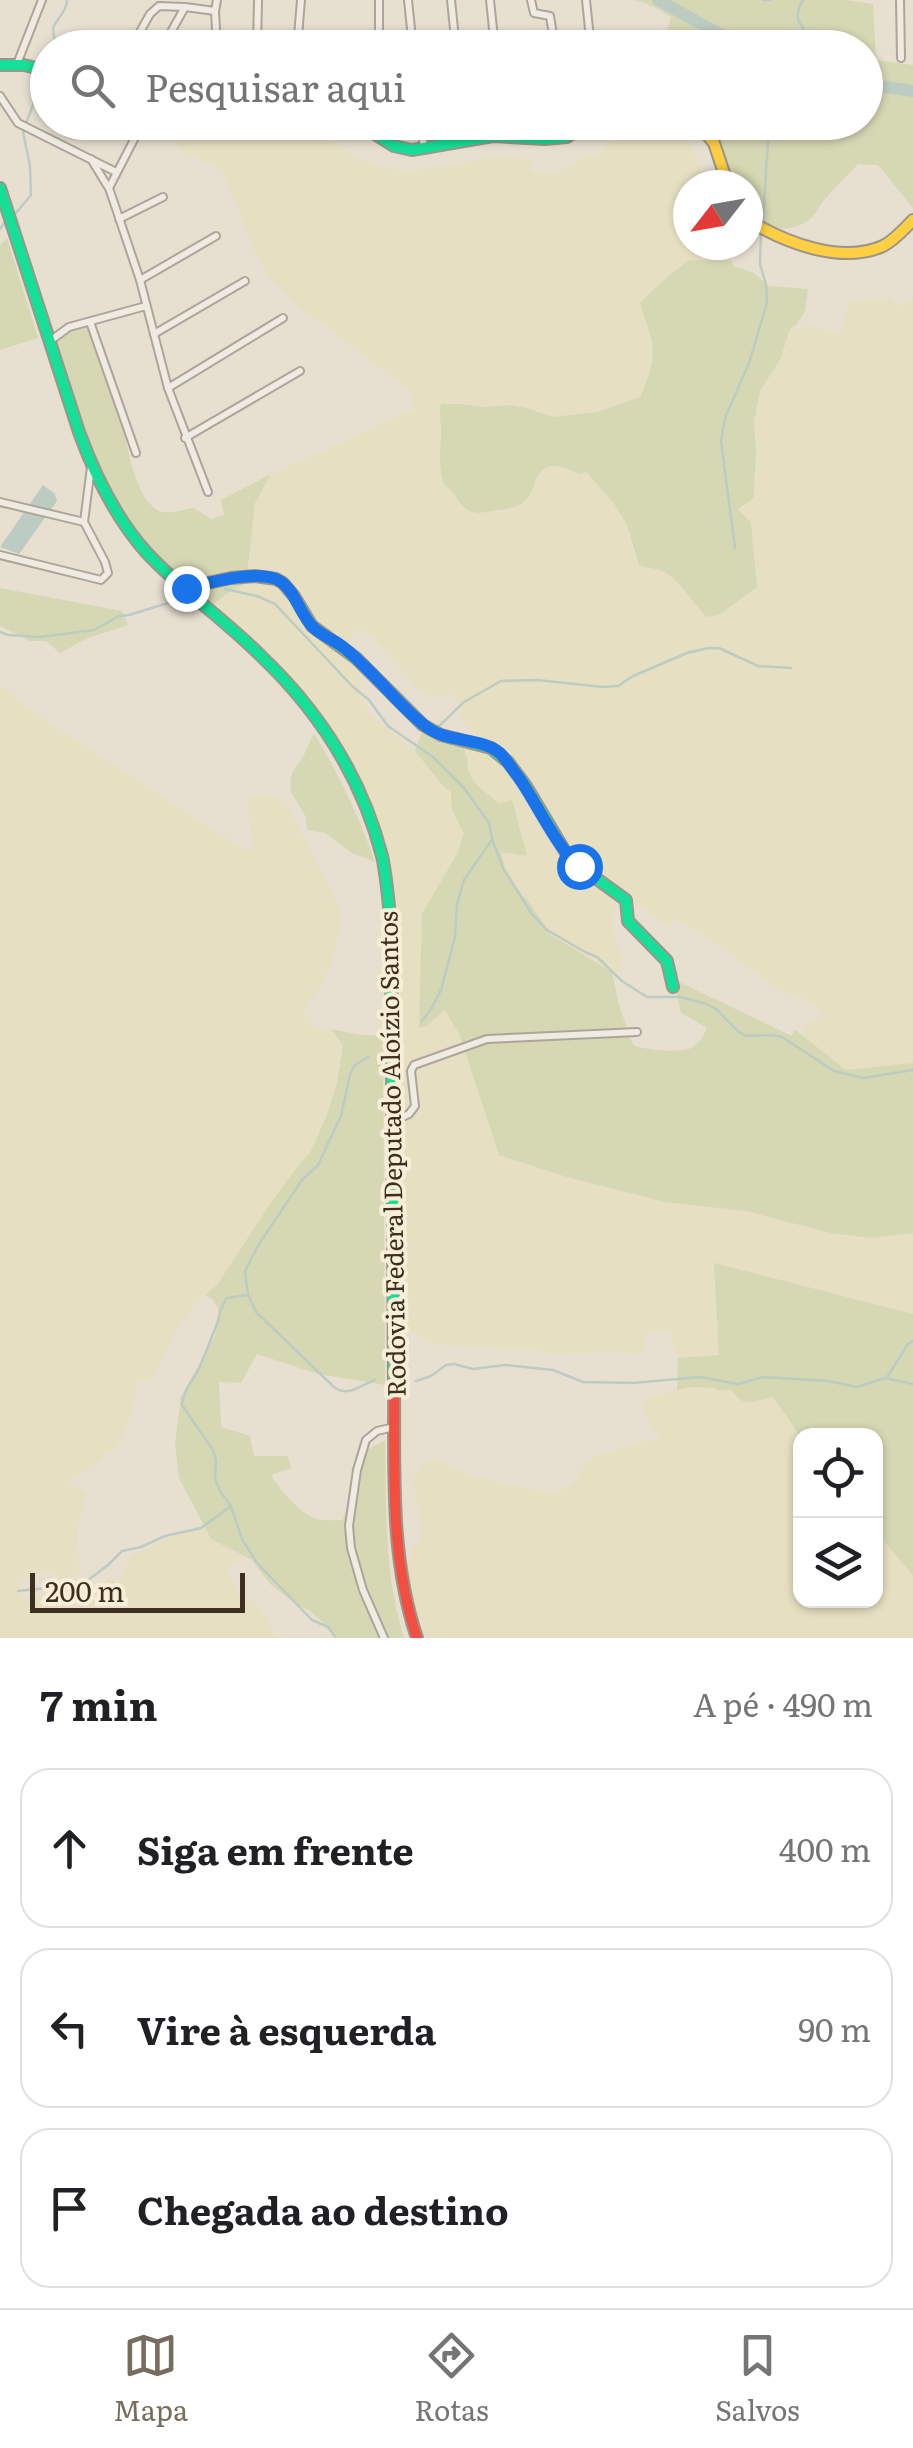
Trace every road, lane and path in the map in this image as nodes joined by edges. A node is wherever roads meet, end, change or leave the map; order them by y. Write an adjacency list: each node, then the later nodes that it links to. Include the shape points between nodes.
1 (42, 0): 26 (street)
2 (217, 0): 13 (street)
3 (258, 0): 17 (street)
4 (301, 0): 18 (street)
5 (379, 0): 19 (street)
6 (408, 0): 20 (street)
7 (451, 0): 21 (street)
8 (490, 0): 22 (street)
9 (531, 0): 23 (street, via 535,14 550,18)
10 (586, 0): 24 (street)
11 (900, 0): 25 (street)
12 (185, 7): 13 (street); 14 (street, via 154,9); 15 (street)
13 (214, 11): 16 (street)
14 (142, 30)
15 (172, 30)
16 (216, 30)
17 (257, 30)
18 (298, 30)
19 (379, 30)
20 (411, 30)
21 (454, 30)
22 (493, 30)
23 (552, 30)
24 (589, 30)
25 (901, 58)
26 (6, 64)
27 (0, 96): 28 (street)
28 (30, 129)
29 (55, 140): 36 (street)
30 (131, 140): 38 (street)
31 (385, 140): 35 (main road)
32 (423, 140): 35 (street)
33 (467, 140): 35 (main road)
34 (713, 140): 37 (main road)
35 (424, 150)
36 (90, 157): 38 (street); 39 (street)
37 (724, 170)
38 (116, 172): 39 (street)
39 (109, 188): 42 (street)
40 (1, 193): 52 (main road, Rodovia Federal Deputado Aloízio Santos)
41 (163, 198): 42 (street)
42 (119, 219): 46 (street)
43 (913, 220): 44 (main road, via 888,244 836,252)
44 (763, 228)
45 (216, 236): 46 (street)
46 (140, 280): 48 (street)
47 (246, 281): 51 (street)
48 (146, 306): 50 (street); 51 (street)
49 (283, 318): 54 (street)
50 (90, 322): 52 (street); 56 (street)
51 (154, 334): 54 (street)
52 (49, 342): 57 (main road, Rodovia Federal Deputado Aloízio Santos)
53 (300, 372): 55 (street)
54 (168, 388): 55 (street)
55 (185, 438): 58 (street)
56 (136, 454)
57 (91, 465): 60 (street); 62 (main road, Rodovia Federal Deputado Aloízio Santos, via 136,540)
58 (208, 492)
59 (0, 502): 60 (street)
60 (84, 522): 61 (street, via 105,562 108,573 101,580)
61 (0, 556)
62 (186, 588): 63 (main road, via 255,577 280,580 308,622 428,728 500,753 570,858 626,900 628,921 668,961); 65 (main road, Rodovia Federal Deputado Aloízio Santos, via 314,712 364,796 383,858 391,924)
63 (673, 987)
64 (636, 1032): 65 (street, via 471,1043 414,1066 414,1106)
65 (391, 1122): 66 (main road, Rodovia Federal Deputado Aloízio Santos)
66 (394, 1428): 67 (street, via 366,1440 348,1526 363,1590); 68 (main road, Rodovia Federal Deputado Aloízio Santos, via 397,1557)
67 (384, 1638)
68 (417, 1638)

